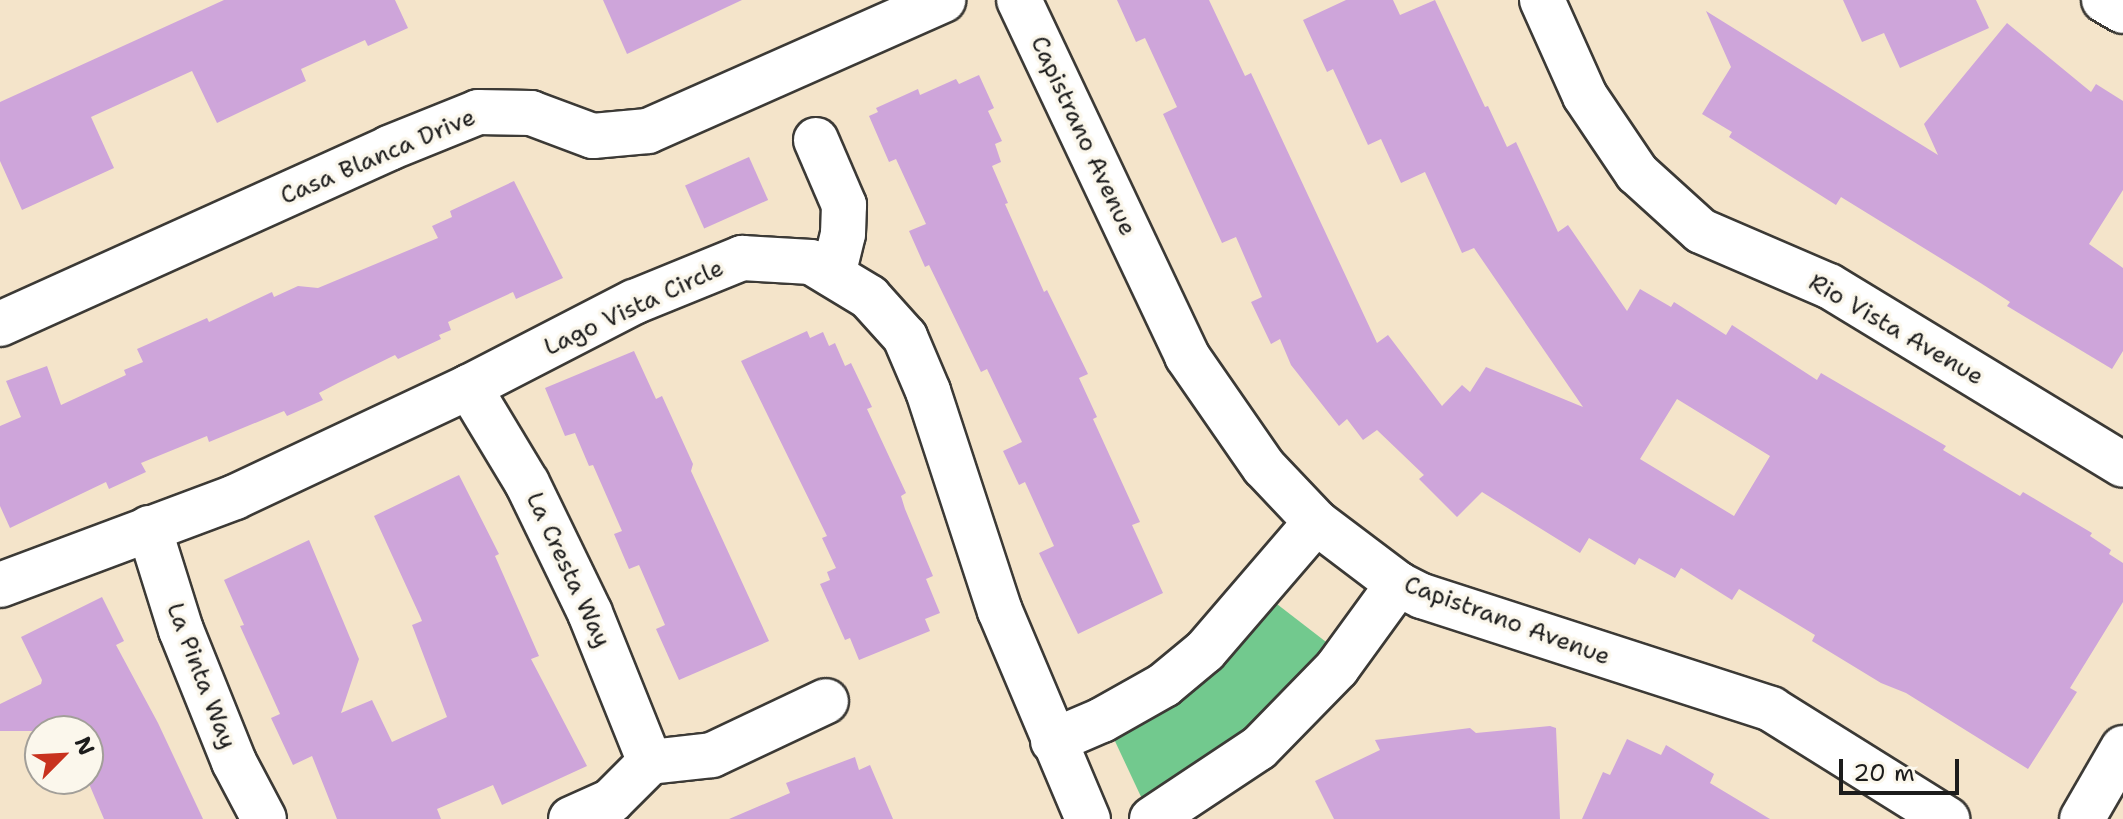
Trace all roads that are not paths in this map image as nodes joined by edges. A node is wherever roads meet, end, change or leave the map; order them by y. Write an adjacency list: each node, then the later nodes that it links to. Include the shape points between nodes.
1 (943, 0): 8 (street, Casa Blanca Drive, via 648,131 593,136 531,113 478,112)
2 (1019, 0): 11 (street, Capistrano Avenue, via 1187,356 1264,467)
3 (1542, 0): 10 (street, Rio Vista Avenue, via 1585,96 1637,173 1701,231 1829,286)
4 (2104, 0): 5 (street)
5 (2123, 11)
6 (816, 140): 7 (street, via 844,205)
7 (833, 275): 9 (street, Lago Vista Circle, via 811,262 742,258 634,302); 16 (street, Lago Vista Circle, via 869,297 905,337 928,391 1000,611)
8 (0, 324)
9 (469, 387): 12 (street, Lago Vista Circle, via 235,497); 18 (street, La Cresta Way, via 527,483 569,570)
10 (2123, 465)
11 (1316, 522): 13 (street, Capistrano Avenue); 16 (street, via 1205,651 1164,685)
12 (149, 528): 14 (street, Lago Vista Circle); 19 (street, La Pinta Way, via 181,630 234,762)
13 (1398, 584): 22 (street, via 1337,668 1259,748); 23 (street, Capistrano Avenue, via 1771,709)
14 (0, 585)
15 (826, 701): 18 (street, via 712,755)
16 (1053, 741): 21 (street, Lago Vista Circle)
17 (2123, 748): 24 (street)
18 (650, 762): 20 (street, via 611,801)
19 (264, 819)
20 (571, 819)
21 (1088, 819)
22 (1152, 819)
23 (1947, 819)
24 (2082, 819)

